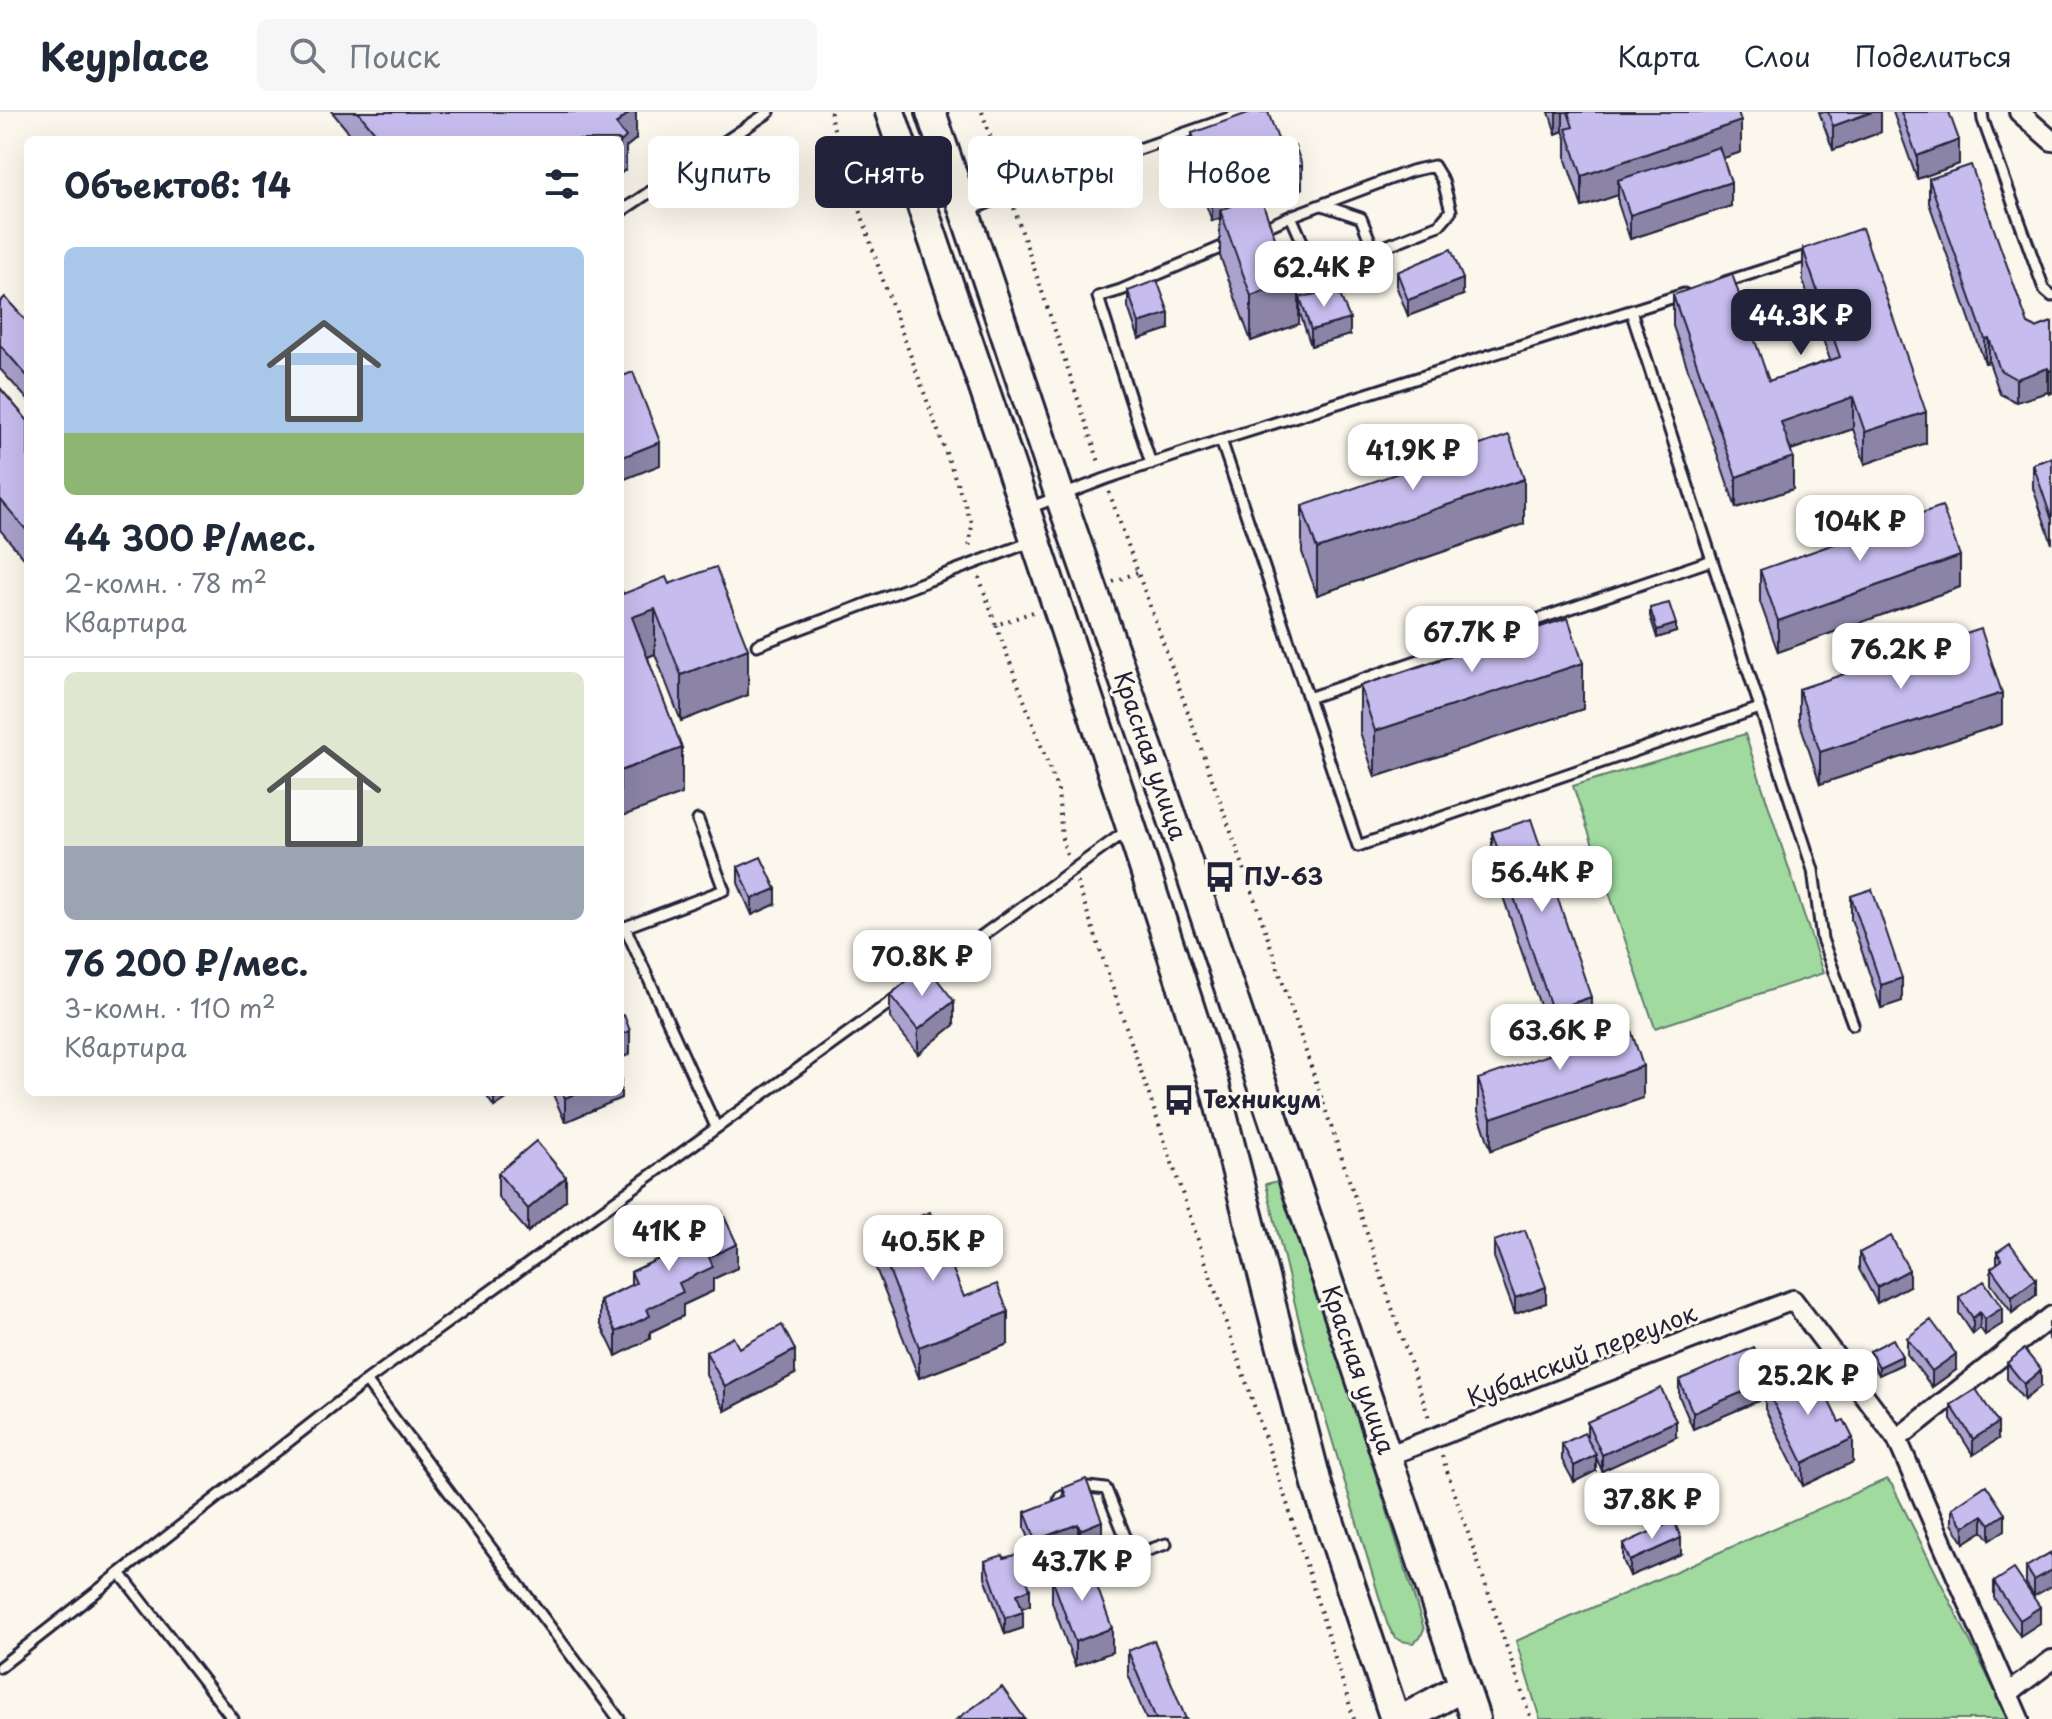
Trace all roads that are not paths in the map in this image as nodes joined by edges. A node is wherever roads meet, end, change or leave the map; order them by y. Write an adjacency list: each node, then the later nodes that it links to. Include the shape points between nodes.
1 (769, 112): 9 (lane)
2 (890, 112): 23 (main road, Красная улица)
3 (931, 112): 10 (main road, Красная улица)
4 (1246, 112): 10 (lane)
5 (1982, 112): 18 (lane, via 2044,289)
6 (2019, 112): 7 (street)
7 (2052, 141)
8 (1322, 205): 11 (lane); 14 (lane, via 1361,218); 14 (lane, via 1434,166 1451,211 1439,225)
9 (624, 209)
10 (965, 212): 22 (main road, Красная улица)
11 (1291, 216): 12 (lane); 14 (lane, via 1312,264 1331,268)
12 (1248, 236)
13 (1234, 242): 21 (lane, via 1098,297)
14 (1374, 251)
15 (1823, 251): 16 (lane)
16 (1719, 283)
17 (1690, 293): 19 (lane)
18 (2052, 296)
19 (1631, 311): 20 (lane); 25 (lane)
20 (1221, 440): 21 (lane); 27 (lane)
21 (1151, 464): 22 (lane)
22 (1060, 496): 23 (lane); 40 (main road, Красная улица)
23 (1025, 509): 24 (main road, Красная улица)
24 (1035, 541): 26 (lane); 30 (main road, Красная улица)
25 (1712, 560): 27 (lane); 28 (lane)
26 (757, 645)
27 (1308, 698): 28 (lane, via 1358,846)
28 (1760, 708): 35 (lane, via 1813,870 1822,939)
29 (698, 820): 31 (lane, via 724,890)
30 (1131, 827): 33 (lane); 52 (main road, Красная улица, via 1214,1083 1318,1488)
31 (624, 927)
32 (624, 932): 36 (lane)
33 (920, 980)
34 (907, 989): 36 (lane)
35 (1853, 1024)
36 (716, 1127): 38 (lane)
37 (2052, 1316): 39 (street)
38 (366, 1381): 45 (lane); 51 (lane)
39 (1897, 1439): 40 (street, Кубанский переулок, via 1793,1300); 49 (street)
40 (1387, 1456): 48 (main road, Красная улица)
41 (1059, 1516): 44 (lane, via 1060,1497 1088,1487 1106,1489)
42 (1070, 1543): 44 (lane, via 1077,1560 1096,1568)
43 (1166, 1544): 44 (lane)
44 (1133, 1556)
45 (120, 1573): 47 (lane); 50 (lane)
46 (2052, 1660): 49 (street)
47 (0, 1667)
48 (1464, 1686): 53 (main road); 54 (main road, Красная улица)
49 (2007, 1694): 55 (street)
50 (233, 1719)
51 (619, 1719)
52 (1395, 1719)
53 (1404, 1719)
54 (1475, 1719)
55 (2019, 1719)

